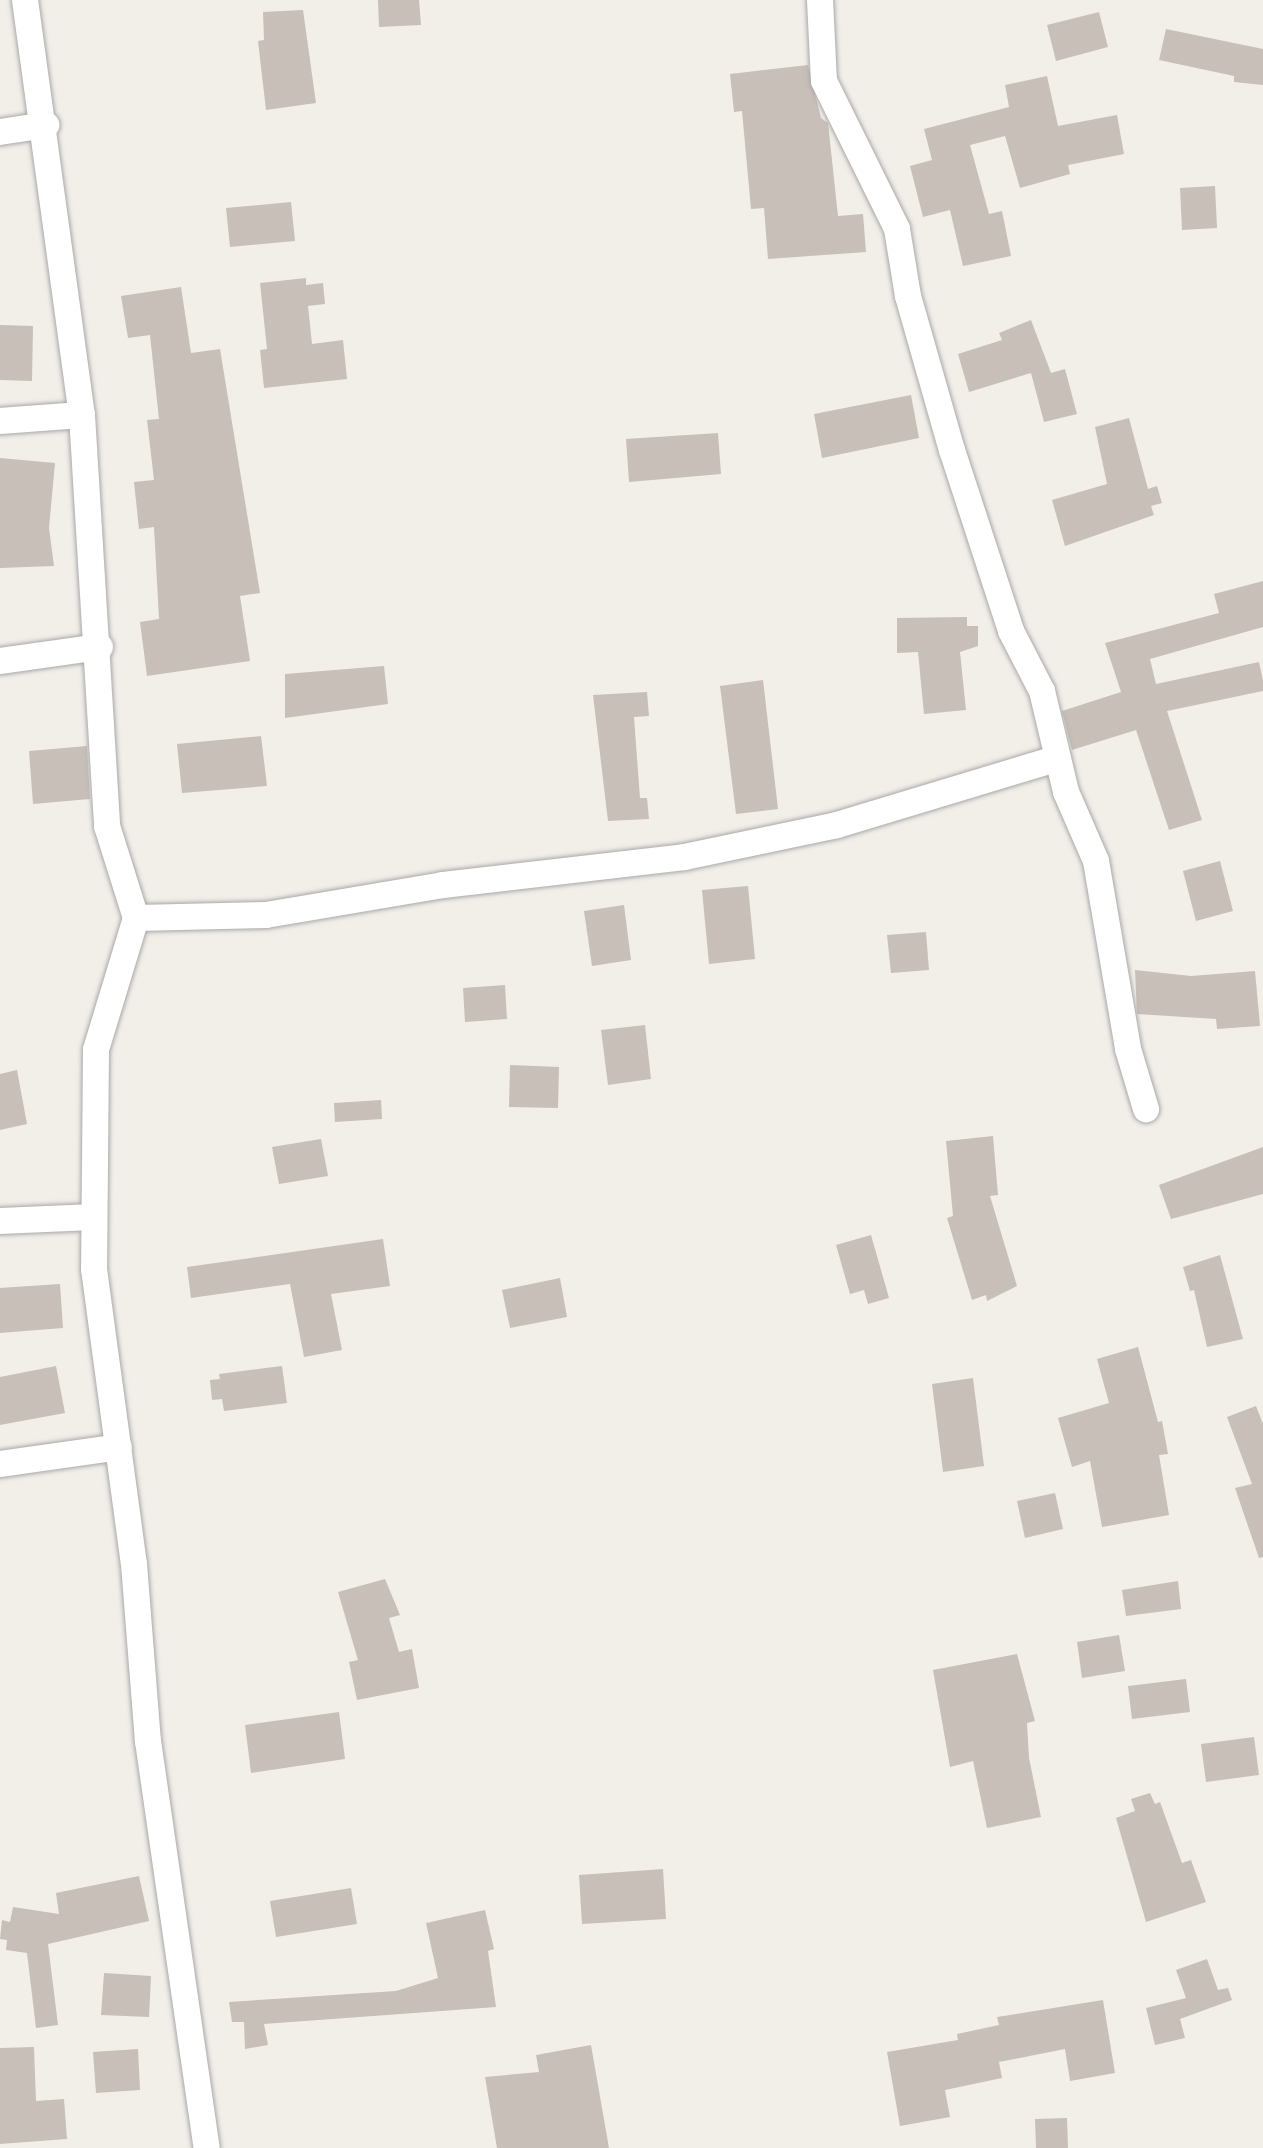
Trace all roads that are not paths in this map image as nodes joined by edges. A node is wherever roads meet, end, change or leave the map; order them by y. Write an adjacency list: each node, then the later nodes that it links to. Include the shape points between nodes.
1 (25, 0): 3 (street)
2 (820, 0): 9 (street, via 824,81 897,229 905,283 952,450 1011,631 1042,691)
3 (46, 124): 4 (street); 5 (street)
4 (0, 132)
5 (82, 415): 6 (street); 7 (street)
6 (0, 421)
7 (100, 647): 8 (street); 10 (street, via 107,826)
8 (0, 661)
9 (1056, 759): 10 (street, via 837,825 684,857 443,885 266,915); 11 (street, via 1096,861 1128,1049)
10 (136, 918): 12 (street, via 96,1050)
11 (1146, 1108)
12 (92, 1217): 13 (street); 14 (street)
13 (0, 1221)
14 (118, 1447): 15 (street); 16 (street, via 148,1741)
15 (0, 1464)
16 (207, 2148)

